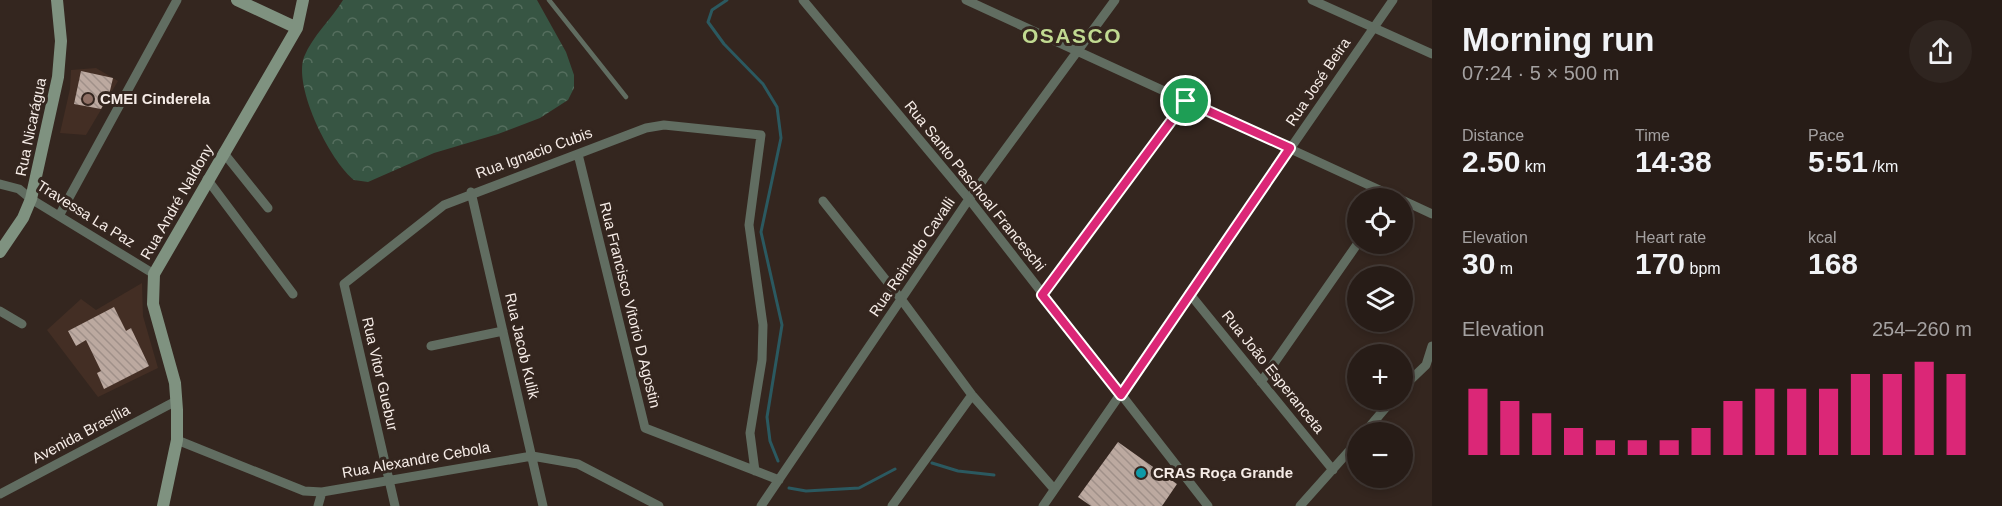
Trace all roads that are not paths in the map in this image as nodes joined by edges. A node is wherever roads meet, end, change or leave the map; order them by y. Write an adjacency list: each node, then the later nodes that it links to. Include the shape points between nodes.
1 (57, 0): 24 (main road, Rua Nicarágua, via 61,41 58,77)
2 (177, 0): 30 (street)
3 (237, 0): 12 (main road)
4 (303, 0): 12 (main road, Rua André Naldony)
5 (549, 0): 15 (lane)
6 (803, 0): 25 (street, Rua Santo Paschoal Franceschi)
7 (966, 0): 13 (street)
8 (1115, 0): 13 (street, Rua Reinaldo Cavalli)
9 (1312, 0): 11 (street)
10 (1393, 0): 11 (street, Rua José Beira)
11 (1374, 27): 14 (street); 17 (street, Rua José Beira)
12 (297, 28): 18 (main road, Rua André Naldony)
13 (1077, 52): 16 (street); 25 (street, Rua Reinaldo Cavalli)
14 (1432, 54)
15 (626, 97)
16 (1186, 101): 17 (street); 37 (street)
17 (1290, 148): 22 (street); 35 (street, Rua José Beira)
18 (223, 152): 20 (main road, Rua André Naldony); 28 (street)
19 (578, 154): 23 (street, Rua Ignacio Cubis); 56 (street, Rua Francisco Vitorio D Agostin, via 645,428); 56 (street, Rua Ignacio Cubis, via 664,125 761,135 749,225 763,325 762,360 750,433)
20 (207, 179): 33 (main road, Rua André Naldony); 36 (street)
21 (0, 184): 24 (street, Travessa La Paz, via 19,189)
22 (1374, 188)
23 (471, 192): 34 (street, Rua Ignacio Cubis, via 444,205); 41 (street, Rua Jacob Kulik)
24 (31, 199): 30 (street, Travessa La Paz); 31 (main road, Rua Nicarágua)
25 (969, 199): 37 (street, Rua Santo Paschoal Franceschi); 38 (street, Rua Reinaldo Cavalli)
26 (823, 201): 38 (street)
27 (1413, 205): 29 (street)
28 (268, 208)
29 (1432, 214)
30 (59, 216): 33 (street, Travessa La Paz)
31 (0, 252)
32 (1350, 254): 46 (street)
33 (154, 274): 49 (main road, Rua André Naldony, via 153,304 175,383)
34 (344, 284): 57 (street, Rua Vitor Guebur)
35 (1189, 293): 46 (street, Rua João Esperanceta); 48 (street, Rua José Beira)
36 (293, 294)
37 (1042, 295): 48 (street, Rua Santo Paschoal Franceschi)
38 (900, 299): 47 (street); 58 (street, Rua Reinaldo Cavalli)
39 (0, 311): 40 (street)
40 (22, 324)
41 (503, 331): 42 (street); 54 (street, Rua Jacob Kulik)
42 (431, 346)
43 (1432, 346): 44 (street)
44 (1429, 365): 45 (street)
45 (1413, 379)
46 (1261, 382): 55 (street, Rua João Esperanceta)
47 (972, 395): 59 (street); 70 (street)
48 (1121, 395): 59 (street, Rua José Beira); 71 (street, Rua Santo Paschoal Franceschi)
49 (176, 401): 52 (main road, Rua André Naldony); 61 (street, Avenida Brasília)
50 (1384, 410): 51 (street)
51 (1373, 422)
52 (177, 440): 60 (street, Rua Alexandre Cebola, via 304,491); 64 (main road, Rua André Naldony)
53 (1347, 454): 55 (street)
54 (532, 456): 57 (street, Rua Alexandre Cebola); 62 (street, Rua Alexandre Cebola, via 578,465); 67 (street, Rua Jacob Kulik)
55 (1333, 470): 72 (street)
56 (755, 471): 58 (street, Rua Francisco Vitorio D Agostin)
57 (389, 478): 60 (street, Rua Alexandre Cebola); 66 (street, Rua Vitor Guebur)
58 (779, 480): 69 (street, Rua Reinaldo Cavalli)
59 (1054, 489): 63 (street, Rua José Beira)
60 (322, 492): 65 (street)
61 (0, 494)
62 (646, 503): 68 (street, Rua Alexandre Cebola)
63 (1047, 504)
64 (163, 506)
65 (318, 506)
66 (395, 506)
67 (543, 506)
68 (659, 506)
69 (761, 506)
70 (892, 506)
71 (1208, 506)
72 (1300, 506)

